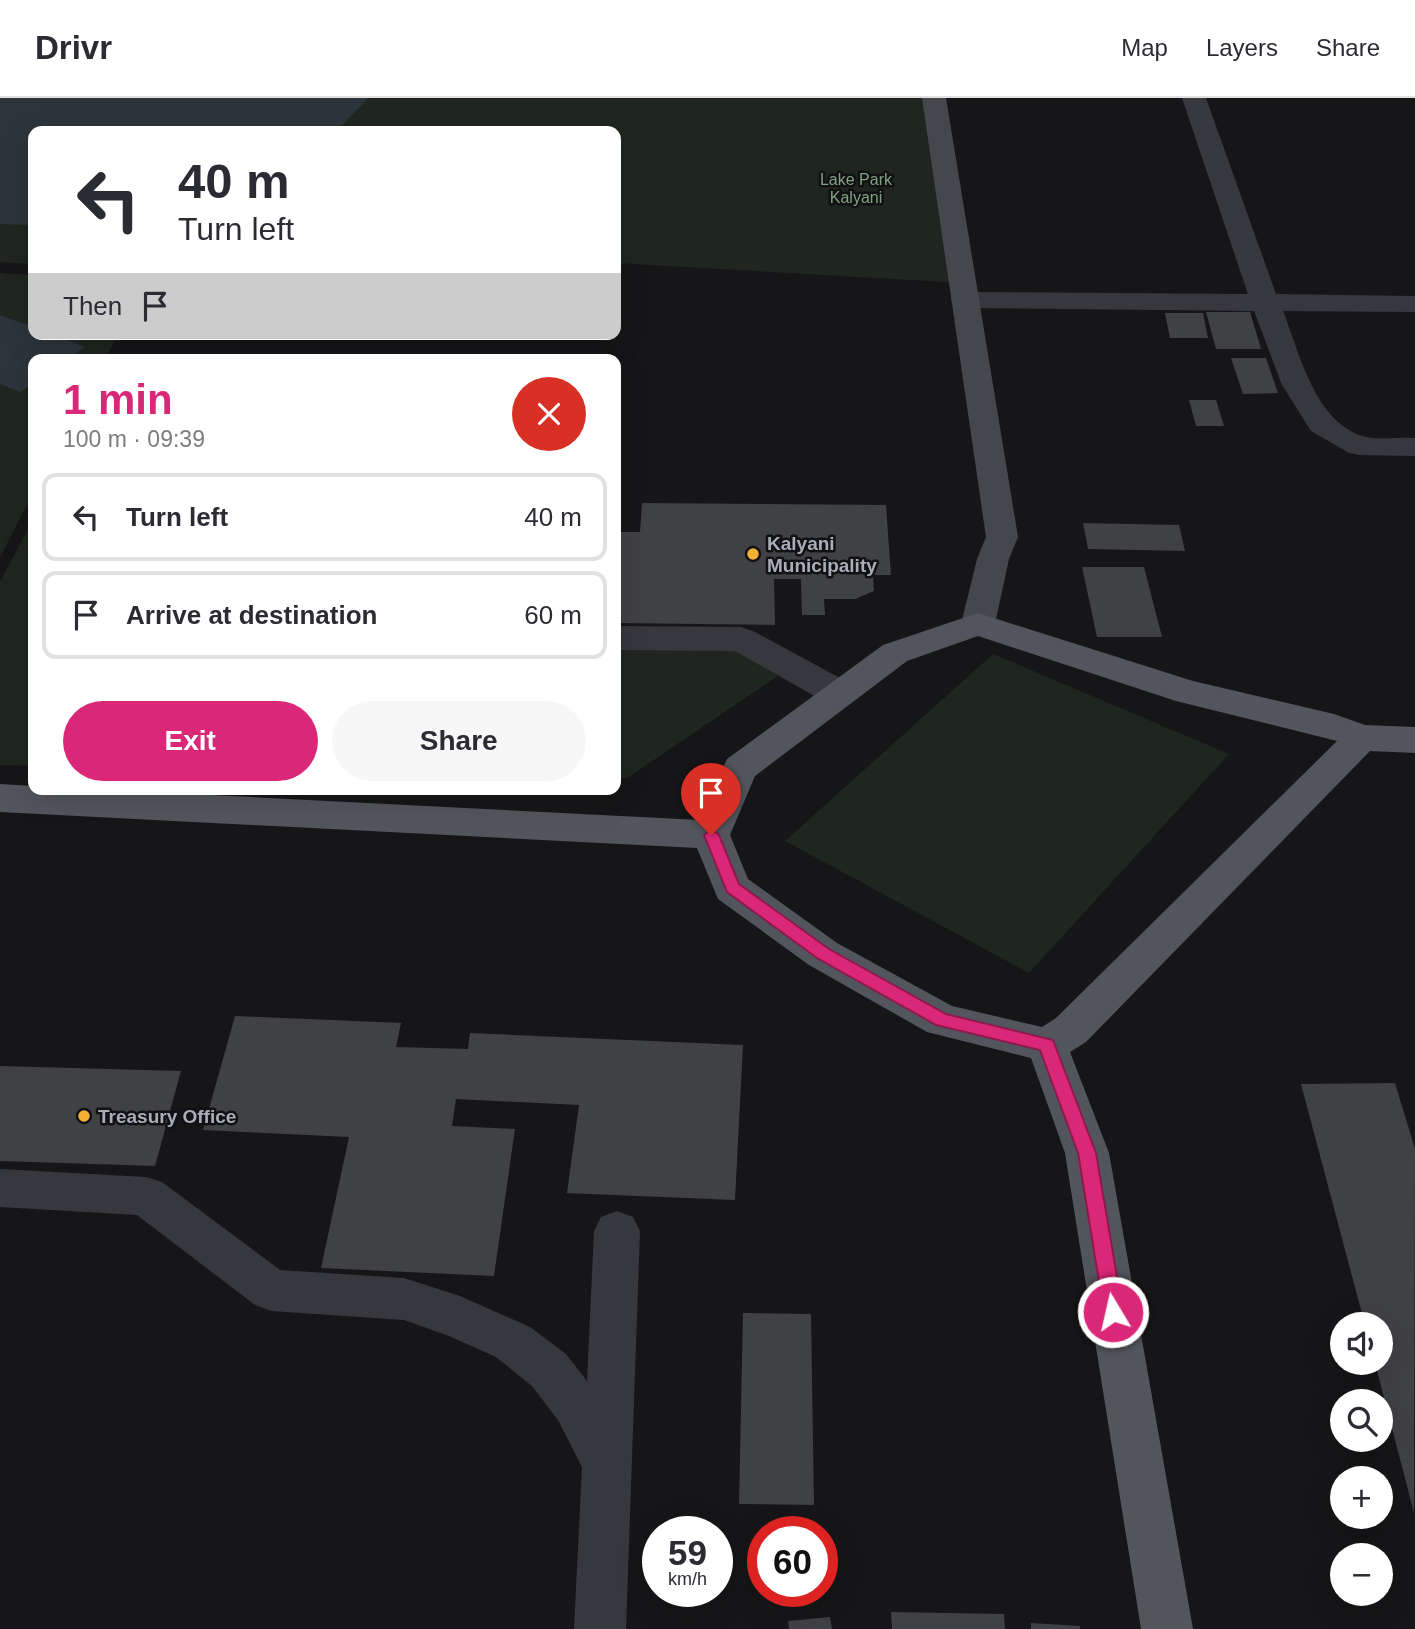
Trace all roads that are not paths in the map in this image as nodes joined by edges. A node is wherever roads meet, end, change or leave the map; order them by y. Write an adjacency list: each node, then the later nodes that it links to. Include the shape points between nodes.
1 (934, 98): 3 (main road)
2 (1194, 98): 4 (street)
3 (965, 300): 4 (street); 7 (main road, via 1002,537)
4 (1265, 302): 5 (street); 6 (street, via 1297,385 1322,425 1360,446)
5 (1415, 304)
6 (1415, 447)
7 (978, 624): 9 (main road, via 895,653); 10 (main road, via 1188,692 1334,727)
8 (621, 638): 9 (street, via 741,639)
9 (838, 693): 13 (main road, via 740,768)
10 (1356, 738): 11 (main road); 14 (main road, via 1353,748 1081,1020)
11 (1415, 740)
12 (0, 798): 13 (main road)
13 (711, 835): 14 (main road, via 732,888 823,954 942,1020)
14 (1047, 1045): 19 (main road, via 1087,1153)
15 (0, 1188): 17 (street, via 146,1196 271,1290 404,1299 492,1332 549,1370 575,1404)
16 (617, 1231): 17 (street)
17 (608, 1466): 18 (street)
18 (600, 1629)
19 (1167, 1629)

